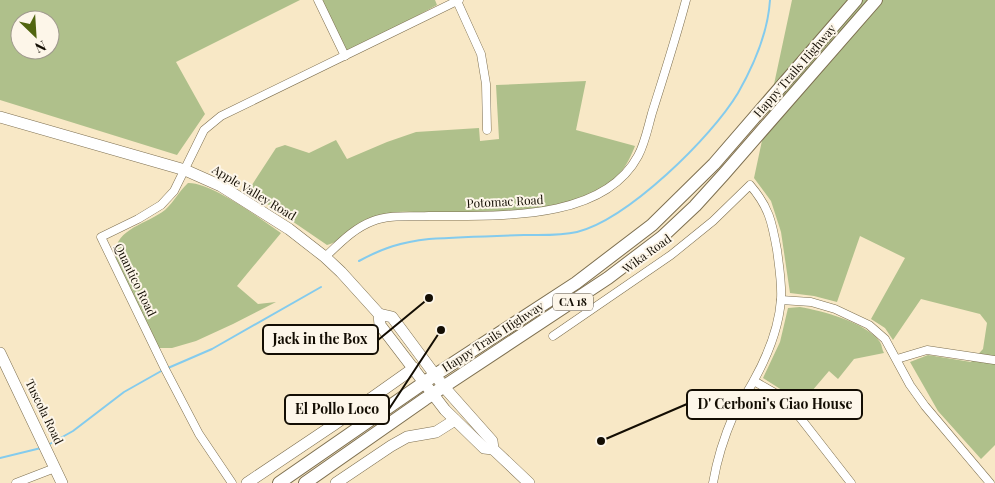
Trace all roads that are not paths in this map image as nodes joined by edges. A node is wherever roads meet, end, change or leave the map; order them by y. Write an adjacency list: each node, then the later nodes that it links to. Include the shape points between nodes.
1 (318, 0): 6 (street)
2 (458, 0): 6 (street, Quantico Road); 8 (street, via 481,54 486,84)
3 (686, 0): 10 (street, Potomac Road, via 639,155 627,173 613,185 591,198 548,211 375,220 349,234)
4 (856, 0): 18 (main road, Happy Trails Highway / CA 18, via 714,164 652,225 576,283)
5 (876, 0): 20 (main road, Happy Trails Highway / CA 18, via 724,174 662,237 608,278)
6 (344, 56): 9 (street, Quantico Road, via 221,116 204,130)
7 (0, 117): 9 (street, Apple Valley Road)
8 (487, 130)
9 (185, 170): 10 (street, Apple Valley Road, via 221,186 257,208); 26 (street, Quantico Road, via 161,206 101,237 199,434)
10 (325, 257): 12 (street, Apple Valley Road)
11 (781, 300): 13 (street, Wika Road, via 768,209 750,185 671,255); 15 (street, via 811,302 852,316 885,339); 19 (street, via 769,350)
12 (379, 314): 17 (street, Apple Valley Road, via 380,325); 18 (street, Apple Valley Road, via 392,317)
13 (554, 336)
14 (0, 353): 23 (street, Tuscola Road)
15 (897, 359): 16 (street, via 928,350); 34 (street, via 925,406)
16 (994, 360)
17 (414, 368): 18 (street, Apple Valley Road); 27 (street)
18 (430, 379): 20 (street, Apple Valley Road); 28 (main road, Happy Trails Highway / CA 18)
19 (754, 381): 32 (street, via 724,436); 33 (street, via 792,406)
20 (438, 390): 21 (street, Apple Valley Road); 22 (street, Apple Valley Road, via 492,441); 29 (main road, Happy Trails Highway / CA 18)
21 (455, 420): 22 (street, Apple Valley Road, via 484,448); 30 (street, via 436,432 407,437)
22 (493, 449): 31 (street, Apple Valley Road)
23 (55, 468): 24 (street); 25 (street, Tuscola Road)
24 (16, 483)
25 (62, 483)
26 (232, 483)
27 (247, 483)
28 (280, 483)
29 (304, 483)
30 (336, 483)
31 (528, 483)
32 (713, 483)
33 (851, 483)
34 (990, 483)

